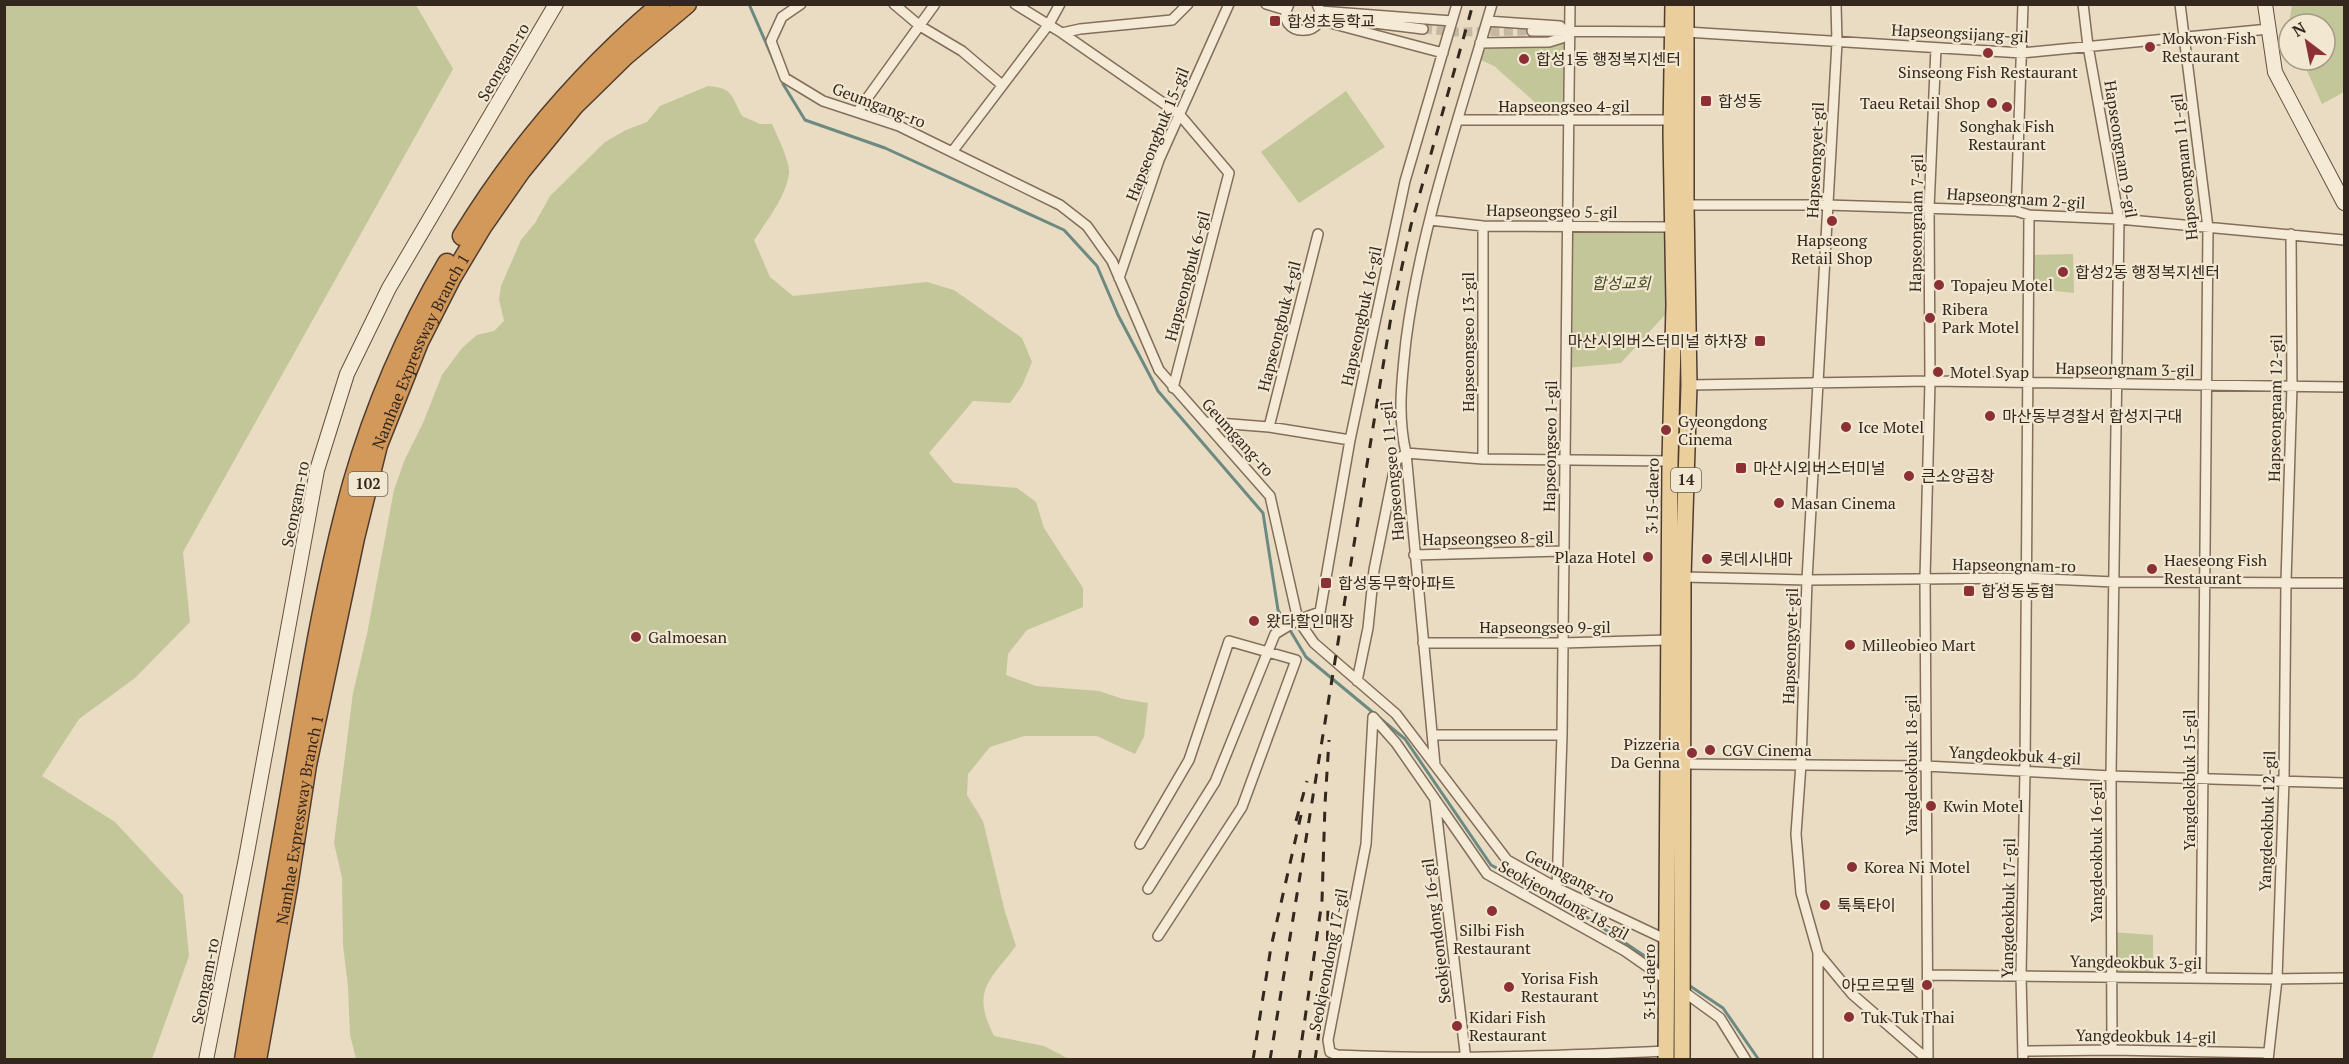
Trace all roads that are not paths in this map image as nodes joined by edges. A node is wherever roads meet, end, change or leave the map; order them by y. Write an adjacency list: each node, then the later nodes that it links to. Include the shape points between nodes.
1 (556, 4): 129 (main road, Seongam-ro, via 389,288 347,374 317,470)
2 (661, 4): 130 (highway, Namhae Expressway Branch 1 / 102, via 555,106 496,182 421,307 376,412 352,483 313,662)
3 (687, 4): 131 (highway, Namhae Expressway Branch 1 / 102, via 574,106 521,171 464,257 419,342 378,445 355,538 307,765)
4 (801, 4): 42 (street, Geumgang-ro, via 782,17 771,41 785,78 823,101)
5 (894, 4): 27 (street)
6 (935, 4): 27 (street)
7 (1015, 4): 26 (street)
8 (1060, 4): 26 (street)
9 (1188, 4): 33 (street, via 1172,20)
10 (1229, 4): 43 (street, Hapseongbuk 15-gil)
11 (1266, 4): 22 (street)
12 (1457, 4): 24 (street, Hapseongbuk 16-gil)
13 (1492, 4): 25 (street, Hapseongseo 11-gil)
14 (1570, 4): 31 (street, Hapseongseo 1-gil)
15 (1673, 4): 32 (main road, 3·15-daero / 14)
16 (1686, 4): 32 (main road, 3·15-daero / 14)
17 (1836, 4): 35 (street, Hapseongyet-gil)
18 (2023, 4): 40 (street)
19 (2083, 4): 37 (street, Hapseongnam 9-gil)
20 (2180, 4): 34 (street, Hapseongnam 11-gil)
21 (2265, 4): 29 (main road)
22 (1288, 7): 23 (street, via 1288,24 1297,31 1308,31)
23 (1319, 13): 24 (street); 28 (street); 39 (street)
24 (1452, 21): 39 (street, Hapseongbuk 16-gil)
25 (1487, 21): 31 (street, via 1560,26); 36 (street, Hapseongseo 11-gil)
26 (1048, 24): 33 (street); 41 (street)
27 (920, 26): 41 (street, via 962,51); 42 (street)
28 (1424, 29)
29 (2269, 29): 34 (street, Hapseongsijang-gil); 48 (main road, via 2275,72)
30 (1532, 31): 31 (street)
31 (1567, 32): 32 (street, Hapseongsijang-gil); 36 (street, via 1549,42); 46 (street, Hapseongseo 1-gil)
32 (1679, 32): 35 (street, Hapseongsijang-gil); 45 (main road, 3·15-daero / 14); 49 (main road, 3·15-daero / 14)
33 (1062, 33): 43 (street)
34 (2185, 37): 37 (street, Hapseongsijang-gil); 59 (street, Hapseongnam 11-gil)
35 (1837, 42): 38 (street, Hapseongsijang-gil); 50 (street, Hapseongyet-gil)
36 (1480, 43): 44 (street, Hapseongseo 11-gil)
37 (2088, 46): 40 (street, Hapseongsijang-gil); 54 (street, Hapseongnam 9-gil)
38 (1936, 48): 40 (street, Hapseongsijang-gil); 51 (street, Hapseongnam 7-gil)
39 (1443, 53): 75 (street, Hapseongbuk 16-gil, via 1405,181)
40 (2022, 53): 52 (street)
41 (1002, 85): 47 (street)
42 (858, 111): 47 (street, Geumgang-ro, via 899,126)
43 (1179, 114): 63 (street, Hapseongbuk 15-gil); 72 (street, Hapseongbuk 6-gil, via 1229,172)
44 (1458, 120): 46 (street, Hapseongseo 4-gil); 55 (street, Hapseongseo 11-gil)
45 (1671, 120): 46 (street, Hapseongseo 4-gil); 58 (main road, 3·15-daero / 14)
46 (1569, 122): 57 (street, Hapseongseo 1-gil)
47 (952, 153): 63 (street, Geumgang-ro, via 1060,205 1087,226)
48 (2344, 201)
49 (1686, 205): 50 (street, Hapseongnam 2-gil); 68 (main road, 3·15-daero / 14)
50 (1827, 205): 51 (street, Hapseongnam 2-gil); 67 (street, Hapseongyet-gil)
51 (1929, 208): 52 (street, Hapseongnam 2-gil); 64 (street, Hapseongnam 7-gil)
52 (2016, 211): 53 (street, Hapseongnam 2-gil)
53 (2029, 215): 54 (street, Hapseongnam 2-gil); 65 (street, Yangdeokbuk 17-gil)
54 (2119, 219): 59 (street, Hapseongnam 2-gil); 66 (street, Hapseongnam 9-gil)
55 (1430, 220): 56 (street, Hapseongseo 5-gil); 76 (street, Hapseongseo 11-gil, via 1413,287 1400,391)
56 (1483, 226): 57 (street, Hapseongseo 5-gil); 77 (street, Hapseongseo 13-gil)
57 (1568, 227): 58 (street, Hapseongseo 5-gil); 78 (street, Hapseongseo 1-gil)
58 (1672, 228): 79 (main road, 3·15-daero / 14)
59 (2208, 228): 61 (street, Hapseongnam 2-gil); 69 (street, Hapseongnam 11-gil)
60 (1318, 234): 74 (street, Hapseongbuk 4-gil)
61 (2291, 234): 62 (street, Hapseongnam 2-gil); 70 (street, Hapseongnam 12-gil)
62 (2344, 240)
63 (1119, 278): 72 (street, Geumgang-ro, via 1159,370)
64 (1930, 381): 65 (street, Hapseongnam 3-gil); 67 (street, Hapseongnam 3-gil); 84 (street, Hapseongnam 7-gil)
65 (2027, 383): 66 (street, Hapseongnam 3-gil); 83 (street, Yangdeokbuk 17-gil)
66 (2116, 383): 69 (street, Hapseongnam 3-gil); 87 (street, Hapseongnam 9-gil)
67 (1817, 384): 68 (street, Hapseongnam 3-gil); 85 (street, Hapseongyet-gil)
68 (1689, 385): 82 (main road, 3·15-daero / 14)
69 (2206, 385): 70 (street, Hapseongnam 3-gil); 86 (street, Hapseongnam 11-gil)
70 (2292, 386): 71 (street, Hapseongnam 3-gil); 88 (street, Hapseongnam 12-gil)
71 (2344, 387)
72 (1173, 388): 73 (street, Geumgang-ro)
73 (1206, 422): 74 (street); 90 (street, Geumgang-ro, via 1270,496)
74 (1269, 427): 75 (street)
75 (1350, 440): 90 (street, Hapseongbuk 16-gil, via 1320,612)
76 (1406, 453): 77 (street); 81 (street, Hapseongseo 11-gil); 95 (street, via 1396,461)
77 (1483, 459): 78 (street)
78 (1565, 459): 79 (street); 80 (street, Hapseongseo 1-gil)
79 (1670, 461): 91 (main road, 3·15-daero / 14)
80 (1563, 551): 81 (street, Hapseongseo 8-gil); 93 (street, Hapseongseo 1-gil)
81 (1414, 555): 92 (street, Hapseongseo 11-gil)
82 (1683, 577): 85 (street, Hapseongnam-ro); 99 (main road, 3·15-daero / 14)
83 (2027, 578): 84 (street, Hapseongnam-ro); 87 (street, Hapseongnam-ro); 103 (street, Yangdeokbuk 17-gil)
84 (1925, 579): 85 (street, Hapseongnam-ro); 102 (street, Yangdeokbuk 18-gil)
85 (1807, 580): 100 (street, Hapseongyet-gil)
86 (2204, 581): 87 (street, Hapseongnam-ro); 88 (street, Hapseongnam-ro); 105 (street, Yangdeokbuk 15-gil)
87 (2114, 582): 104 (street, Yangdeokbuk 16-gil)
88 (2286, 582): 89 (street, Hapseongnam-ro); 106 (street, Yangdeokbuk 12-gil)
89 (2344, 583)
90 (1297, 620): 94 (street, via 1275,634); 95 (street, Geumgang-ro, via 1314,643)
91 (1668, 640): 93 (street, Hapseongseo 9-gil); 113 (main road, 3·15-daero / 14)
92 (1423, 643): 93 (street, Hapseongseo 9-gil); 97 (street, Hapseongseo 11-gil)
93 (1562, 643): 98 (street, Hapseongseo 1-gil)
94 (1267, 652): 109 (street, via 1229,641 1189,760); 111 (street, via 1215,782); 112 (street, via 1296,660 1242,807)
95 (1357, 681): 101 (street, Geumgang-ro, via 1396,714)
96 (1372, 717): 108 (street, Seokjeondong 18-gil, via 1396,743); 127 (street, Seokjeondong 17-gil, via 1365,844 1328,1040 1330,1052)
97 (1434, 735): 98 (street); 101 (street, Hapseongseo 11-gil)
98 (1562, 735): 110 (street, Hapseongseo 1-gil)
99 (1683, 764): 100 (street, Yangdeokbuk 4-gil); 122 (main road, 3·15-daero / 14)
100 (1801, 764): 102 (street, Yangdeokbuk 4-gil); 114 (street, Hapseongyet-gil, via 1796,834 1800,893)
101 (1435, 765): 110 (street, Geumgang-ro, via 1507,860)
102 (1926, 766): 103 (street, Yangdeokbuk 4-gil); 115 (street, Yangdeokbuk 18-gil)
103 (2025, 771): 104 (street, Yangdeokbuk 4-gil); 116 (street, Yangdeokbuk 17-gil)
104 (2111, 776): 105 (street, Yangdeokbuk 4-gil); 117 (street, Yangdeokbuk 16-gil)
105 (2204, 779): 106 (street, Yangdeokbuk 4-gil); 118 (street, Yangdeokbuk 15-gil)
106 (2284, 781): 107 (street, Yangdeokbuk 4-gil); 121 (street, Yangdeokbuk 12-gil)
107 (2344, 783)
108 (1435, 799): 120 (street, Seokjeondong 18-gil, via 1486,874); 127 (street, Seokjeondong 16-gil)
109 (1140, 844)
110 (1557, 888): 113 (street, Geumgang-ro)
111 (1148, 889)
112 (1158, 936)
113 (1666, 945): 120 (main road, 3·15-daero / 14)
114 (1818, 953): 134 (street); 135 (street, Hapseongyet-gil, via 1852,994)
115 (1928, 975): 116 (street, Yangdeokbuk 3-gil); 135 (street, Yangdeokbuk 18-gil)
116 (2021, 975): 117 (street, Yangdeokbuk 3-gil); 125 (street, Yangdeokbuk 17-gil)
117 (2111, 977): 118 (street, Yangdeokbuk 3-gil); 123 (street, Yangdeokbuk 16-gil)
118 (2201, 978): 121 (street, Yangdeokbuk 3-gil)
119 (2344, 978): 121 (street, Yangdeokbuk 3-gil)
120 (1668, 979): 122 (street, Seokjeondong 18-gil); 124 (main road, 3·15-daero / 14)
121 (2277, 979): 126 (street, Yangdeokbuk 12-gil)
122 (1683, 990): 132 (main road, 3·15-daero / 14); 133 (street, Seokjeondong 18-gil, via 1720,1018)
123 (2112, 1050): 125 (street, Yangdeokbuk 14-gil); 126 (street, Yangdeokbuk 14-gil)
124 (1666, 1055): 128 (street, Seokjeondong 17-gil)
125 (2023, 1055)
126 (2269, 1056)
127 (1466, 1058): 128 (street, Seokjeondong 17-gil)
128 (1559, 1058)
129 (206, 1059)
130 (244, 1059)
131 (257, 1059)
132 (1682, 1059)
133 (1746, 1059)
134 (1818, 1059)
135 (1928, 1059)

